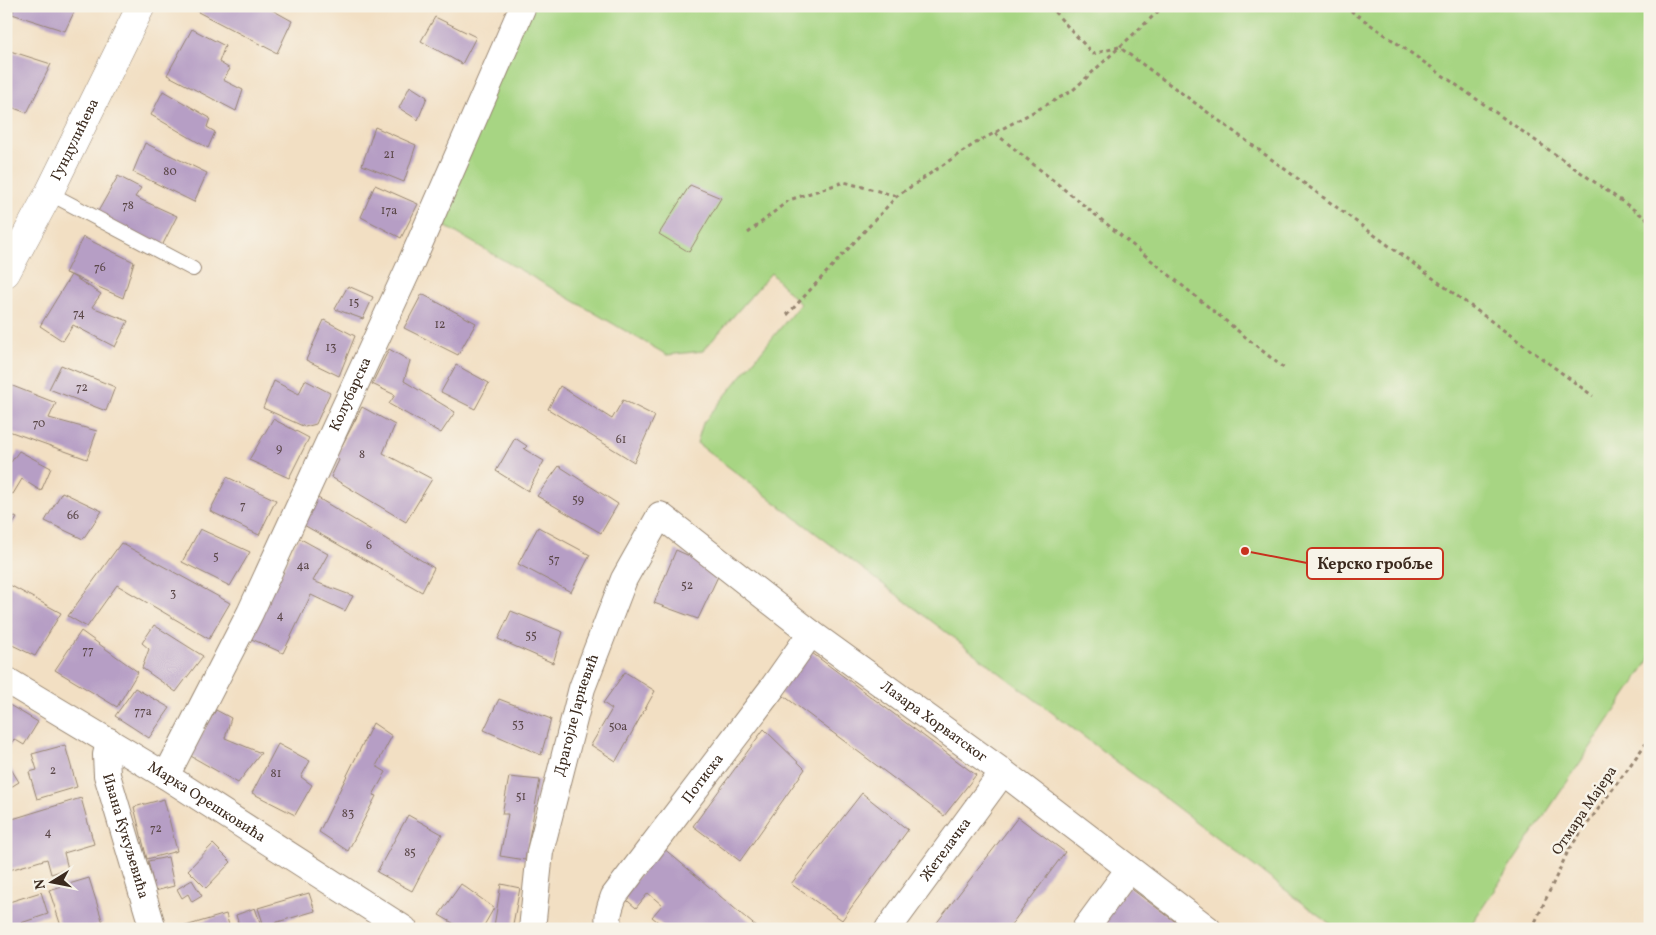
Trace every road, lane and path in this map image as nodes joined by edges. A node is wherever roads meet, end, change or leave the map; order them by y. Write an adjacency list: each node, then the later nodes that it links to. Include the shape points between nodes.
1 (141, 6): 8 (street, Гундулићева)
2 (523, 6): 23 (street, Колубарска, via 407,272 250,614)
3 (1049, 6): 6 (path, via 1093,54)
4 (1164, 6): 6 (path)
5 (1344, 6): 10 (path)
6 (1119, 47): 7 (path, via 1072,90); 16 (path)
7 (995, 133): 9 (path); 15 (path)
8 (49, 193): 12 (lane); 13 (street, Гундулићева)
9 (897, 196): 11 (path, via 844,182 788,200); 14 (path)
10 (1650, 221)
11 (748, 233)
12 (193, 269)
13 (6, 273)
14 (787, 315)
15 (1286, 370)
16 (1593, 396)
17 (660, 515): 18 (street, Лазара Хорватског); 27 (street, Драгојле Јарневић, via 624,579 582,688 540,852)
18 (811, 633): 22 (street, Лазара Хорватског); 28 (street, Потиска, via 614,896 609,910)
19 (6, 680): 21 (street, Марка Орешковића)
20 (1650, 738): 32 (path, Отмара Мајера, via 1569,849)
21 (109, 741): 23 (street, Марка Орешковића); 25 (street, Ивана Кукуљевића, via 107,775)
22 (1003, 772): 24 (street, Лазара Хорватског); 29 (street, Жетелачка)
23 (166, 776): 26 (street, Марка Орешковића)
24 (1129, 869): 30 (street); 31 (street, Лазара Хорватског)
25 (153, 929)
26 (404, 929)
27 (532, 929)
28 (610, 929)
29 (888, 929)
30 (1085, 929)
31 (1208, 929)
32 (1532, 929)

